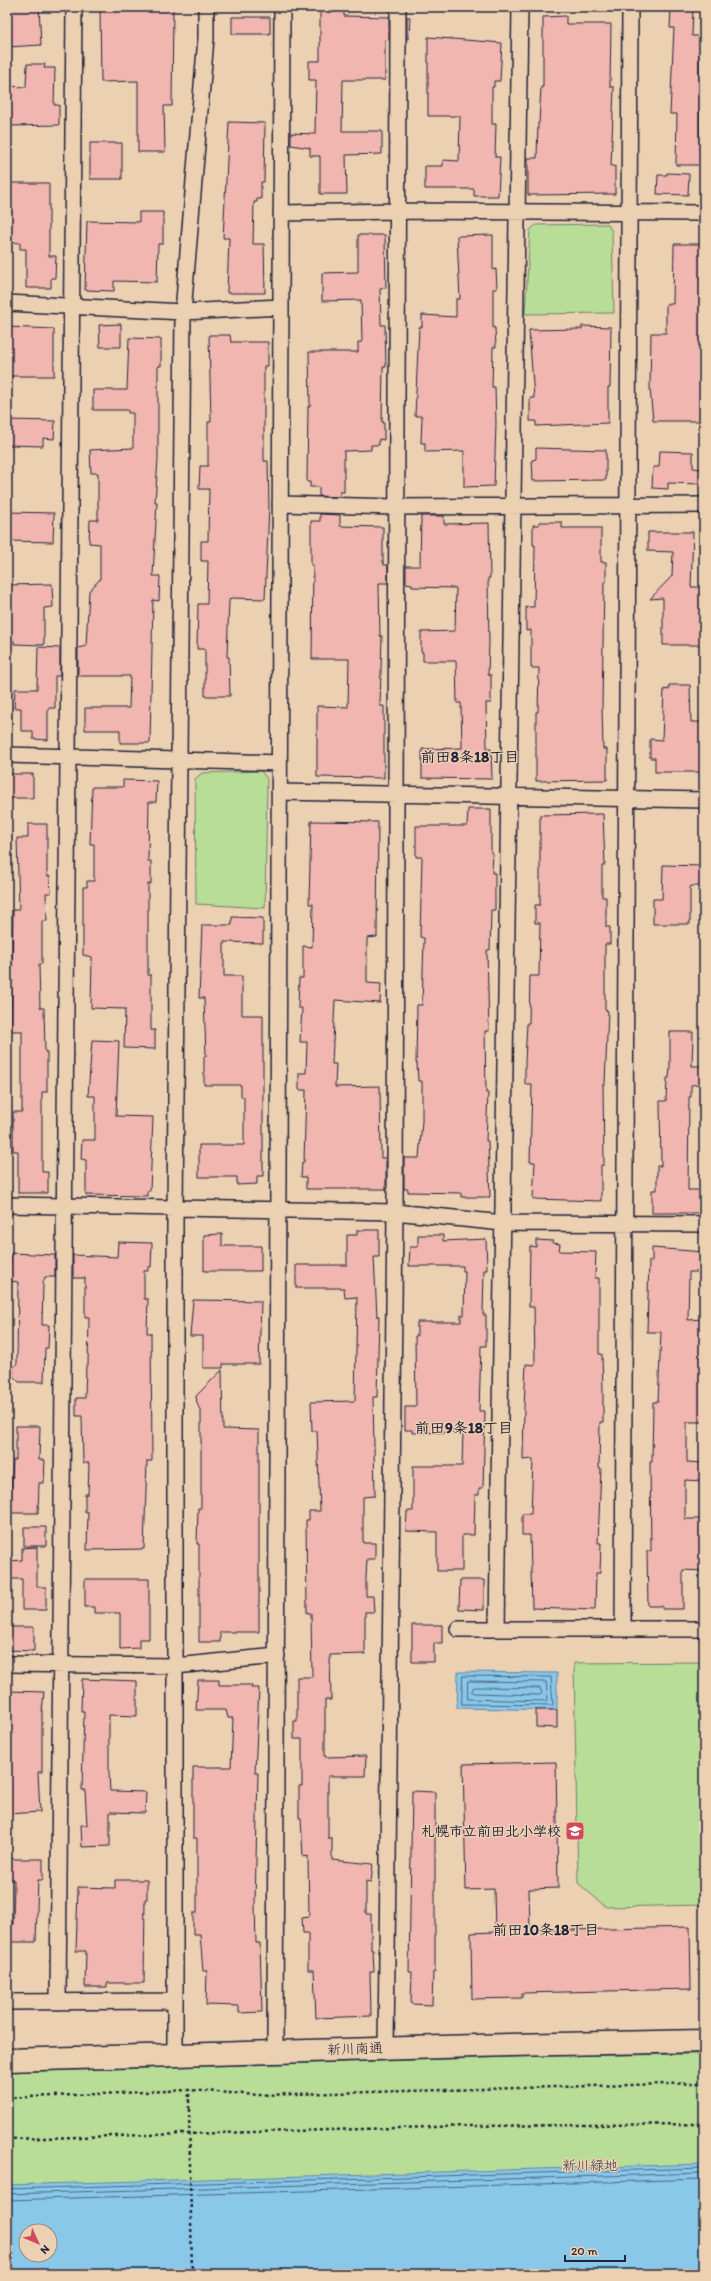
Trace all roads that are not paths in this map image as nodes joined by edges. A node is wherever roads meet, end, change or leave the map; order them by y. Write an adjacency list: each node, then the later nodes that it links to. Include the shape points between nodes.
1 (74, 7): 13 (street)
2 (206, 7): 15 (street, via 206,38)
3 (282, 7): 10 (street)
4 (398, 7): 7 (street)
5 (520, 7): 8 (street)
6 (630, 7): 9 (street)
7 (397, 211): 8 (street); 10 (street); 20 (street)
8 (517, 212): 9 (street); 17 (street)
9 (629, 212): 11 (street); 18 (street)
10 (281, 213): 14 (street)
11 (704, 213)
12 (7, 303): 13 (street)
13 (71, 307): 15 (street); 22 (street)
14 (281, 307): 15 (street); 16 (street)
15 (183, 312): 23 (street)
16 (280, 504): 20 (street); 24 (street)
17 (513, 506): 18 (street); 20 (street); 27 (street)
18 (628, 506): 19 (street); 28 (street)
19 (704, 506)
20 (396, 507): 26 (street)
21 (7, 755): 22 (street)
22 (68, 755): 23 (street); 31 (street)
23 (179, 759): 24 (street); 32 (street)
24 (279, 763): 25 (street)
25 (279, 792): 26 (street); 33 (street)
26 (395, 795): 27 (street); 34 (street)
27 (509, 795): 28 (street); 35 (street)
28 (627, 800): 29 (street); 36 (street)
29 (704, 800)
30 (7, 1205): 31 (street)
31 (64, 1206): 32 (street); 44 (street)
32 (175, 1209): 33 (street); 45 (street)
33 (278, 1211): 34 (street); 42 (street)
34 (395, 1212): 35 (street); 50 (street)
35 (503, 1223): 36 (street); 40 (street)
36 (625, 1224): 37 (street); 38 (street)
37 (704, 1224)
38 (623, 1628): 40 (street); 41 (street)
39 (458, 1629): 40 (street)
40 (497, 1629)
41 (704, 1629)
42 (277, 1656): 45 (street); 51 (street)
43 (7, 1664): 44 (street)
44 (60, 1664): 45 (street); 48 (street)
45 (175, 1666): 46 (street)
46 (175, 2001): 48 (street); 52 (street)
47 (7, 2002): 48 (street)
48 (58, 2002)
49 (704, 2041): 50 (street, 新川南通)
50 (386, 2048): 51 (street, 新川南通)
51 (275, 2052): 52 (street, 新川南通)
52 (175, 2055): 53 (street, 新川南通)
53 (7, 2060)

